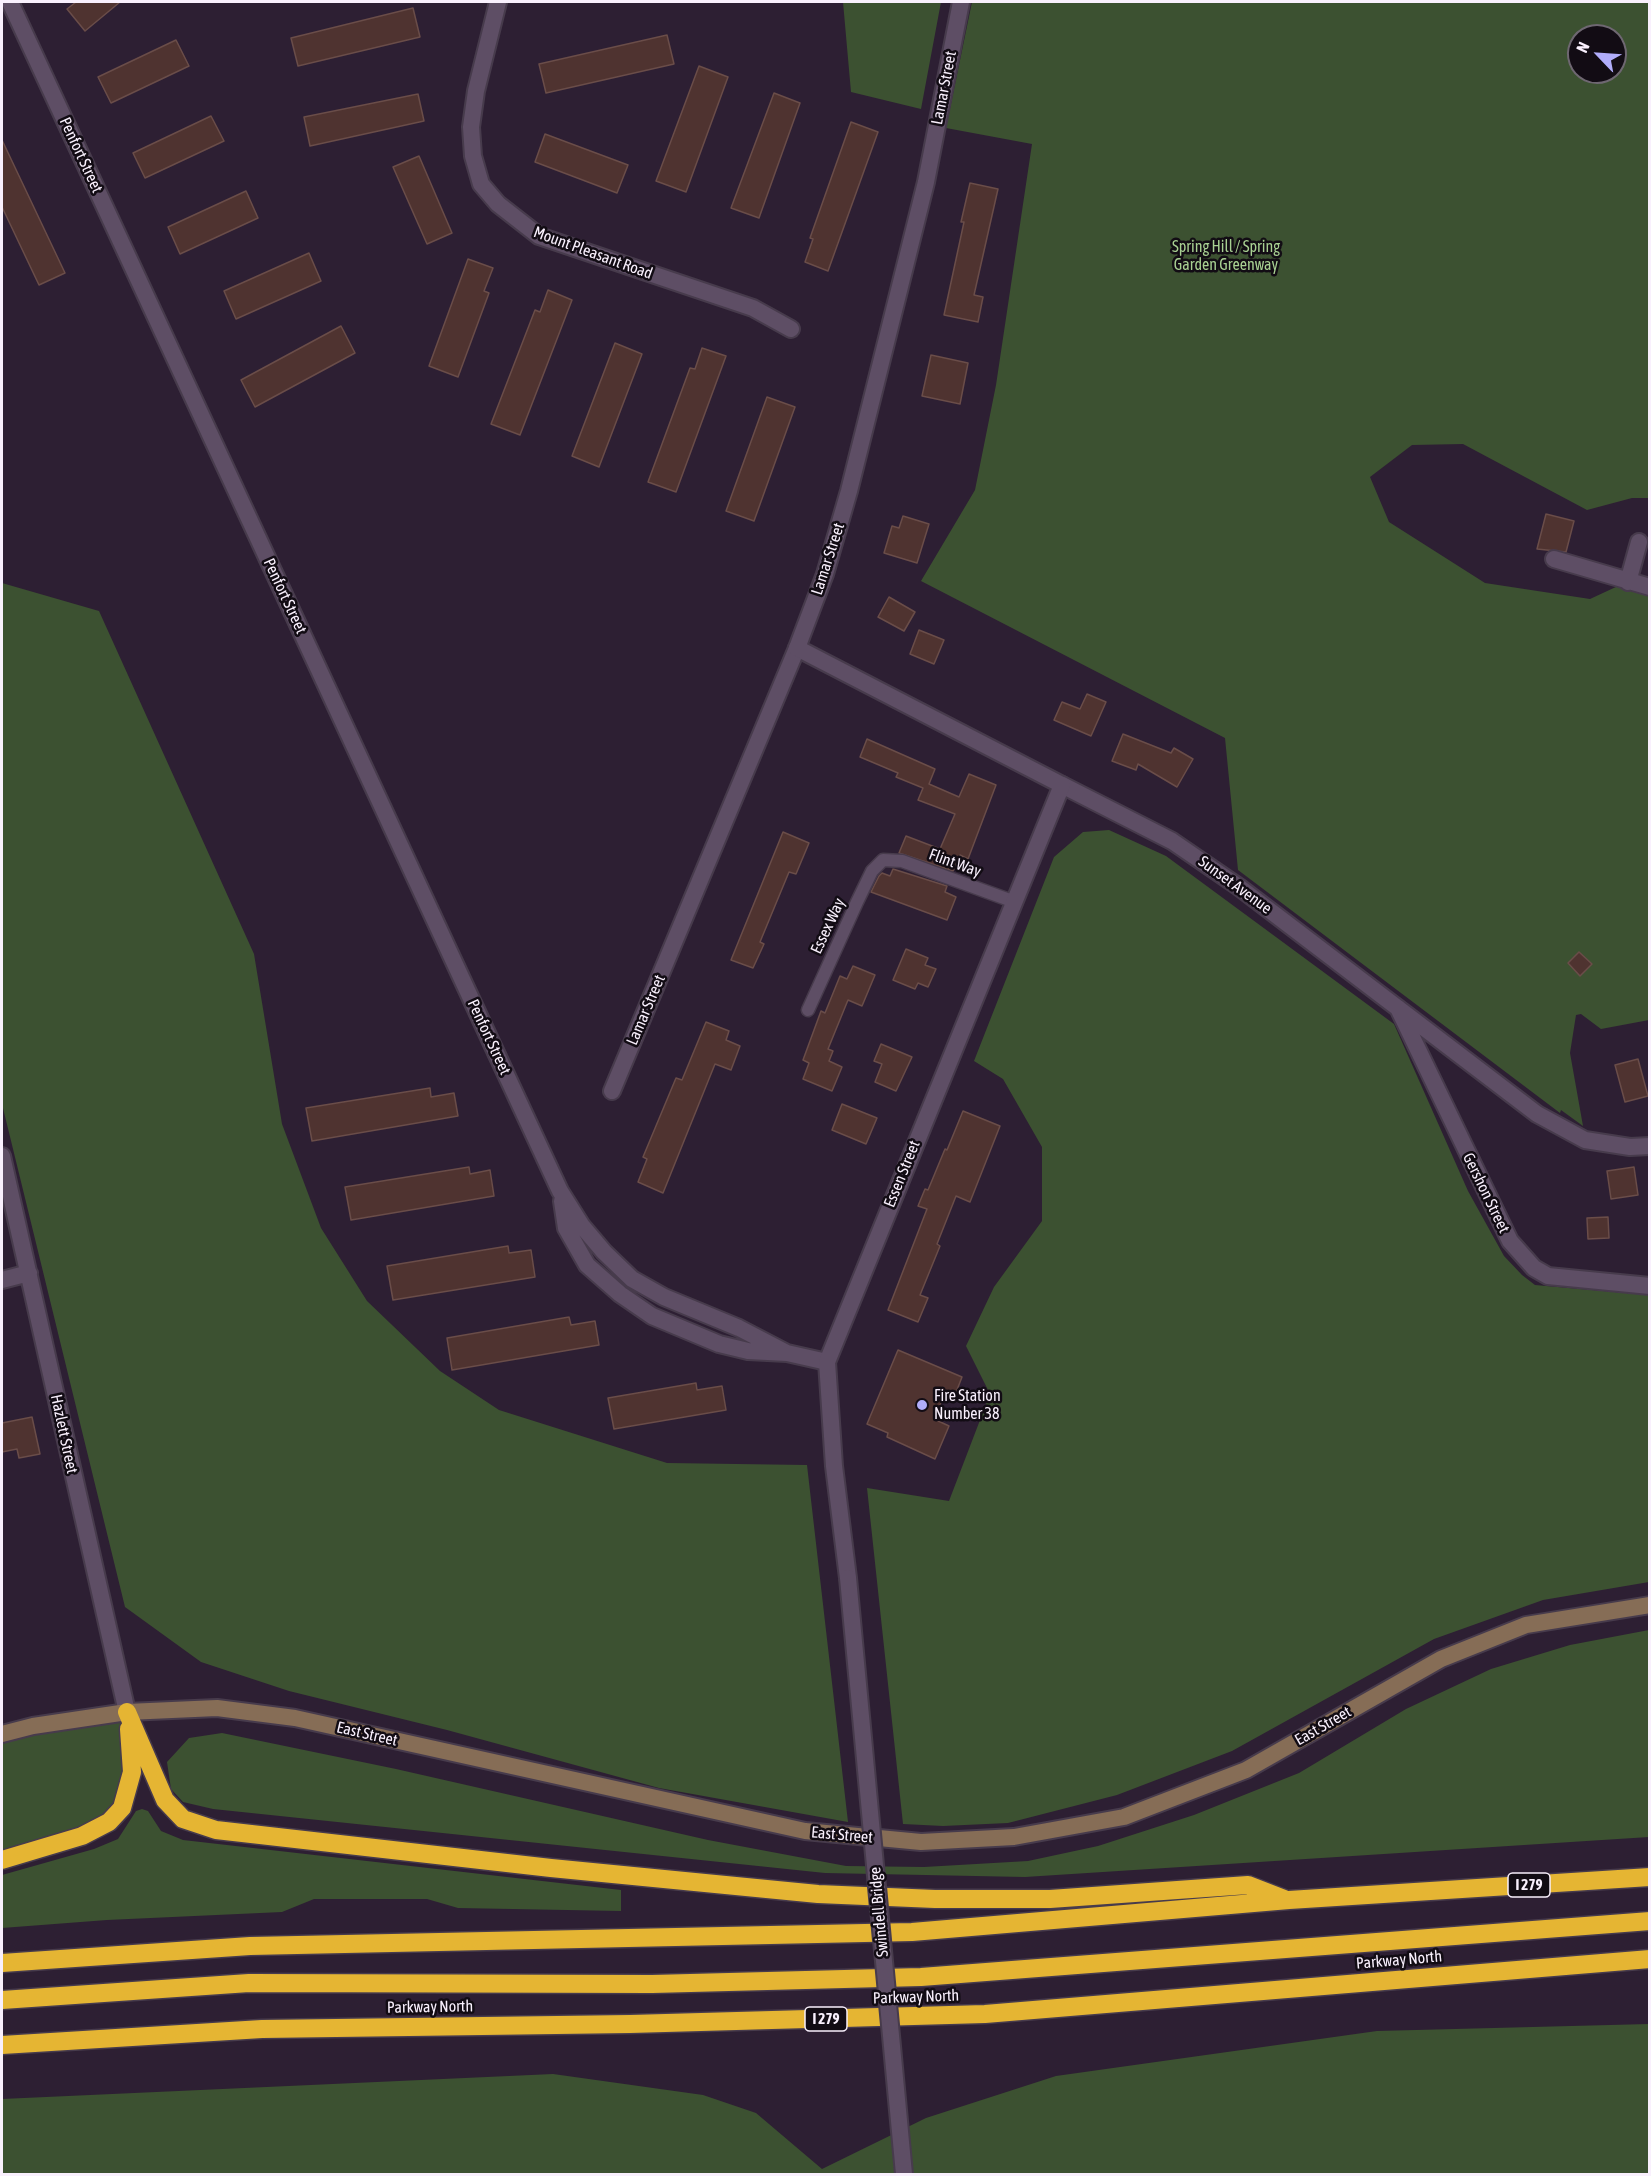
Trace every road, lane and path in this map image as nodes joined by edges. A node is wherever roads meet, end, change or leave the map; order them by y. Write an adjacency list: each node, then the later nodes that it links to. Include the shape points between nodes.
1 (10, 2): 18 (street, Penfort Street)
2 (498, 2): 4 (street, Mount Pleasant Road, via 471,128 481,184 498,204 539,236 753,308)
3 (961, 2): 9 (street, Lamar Street, via 926,182 849,492 825,574)
4 (791, 329)
5 (1639, 542): 7 (street)
6 (1554, 559): 7 (street)
7 (1629, 582): 8 (street)
8 (1650, 587)
9 (797, 648): 10 (street, Sunset Avenue); 15 (street, Lamar Street)
10 (1062, 786): 12 (street, Essen Street); 13 (street, Sunset Avenue, via 1172,841)
11 (883, 860): 12 (lane, Flint Way, via 895,858); 14 (lane, Essex Way, via 872,871 856,902)
12 (1015, 902): 23 (street, Essen Street)
13 (1396, 1005): 16 (street, Sunset Avenue, via 1537,1114 1585,1140); 21 (street, Gershon Street, via 1509,1241 1534,1268 1548,1276)
14 (808, 1010)
15 (612, 1091)
16 (1650, 1146)
17 (2, 1156): 19 (street, Hazlett Street)
18 (560, 1191): 22 (street, Penfort Street, via 589,1235 632,1279); 22 (street, Penfort Street, via 566,1228 582,1256 620,1294 652,1316 718,1344 748,1351)
19 (29, 1274): 20 (street); 26 (street, Hazlett Street)
20 (2, 1280)
21 (1650, 1286)
22 (787, 1353): 23 (street, Penfort Street)
23 (827, 1362): 24 (street, Essen Street, via 834,1466)
24 (848, 1578): 36 (street, Swindell Bridge, bridge)
25 (1650, 1605): 26 (main road, East Street, via 1526,1625 1441,1659 1245,1770 1124,1817 1014,1837 921,1842 805,1831 295,1718 217,1708)
26 (127, 1713): 27 (main road, East Street); 28 (highway, via 132,1772 122,1808 109,1822 82,1836); 30 (highway, via 165,1800 183,1819 216,1830 818,1894 1050,1899 1248,1885)
27 (2, 1734)
28 (2, 1860)
29 (1650, 1877): 30 (highway, I 279)
30 (1289, 1900): 33 (highway, I 279, via 912,1932 250,1946)
31 (1650, 1921): 34 (highway, via 921,1977 652,1984 249,1983)
32 (1650, 1959): 35 (highway, Parkway North / I 279, via 985,2014 262,2029)
33 (2, 1963)
34 (2, 2000)
35 (2, 2045)
36 (904, 2175)

